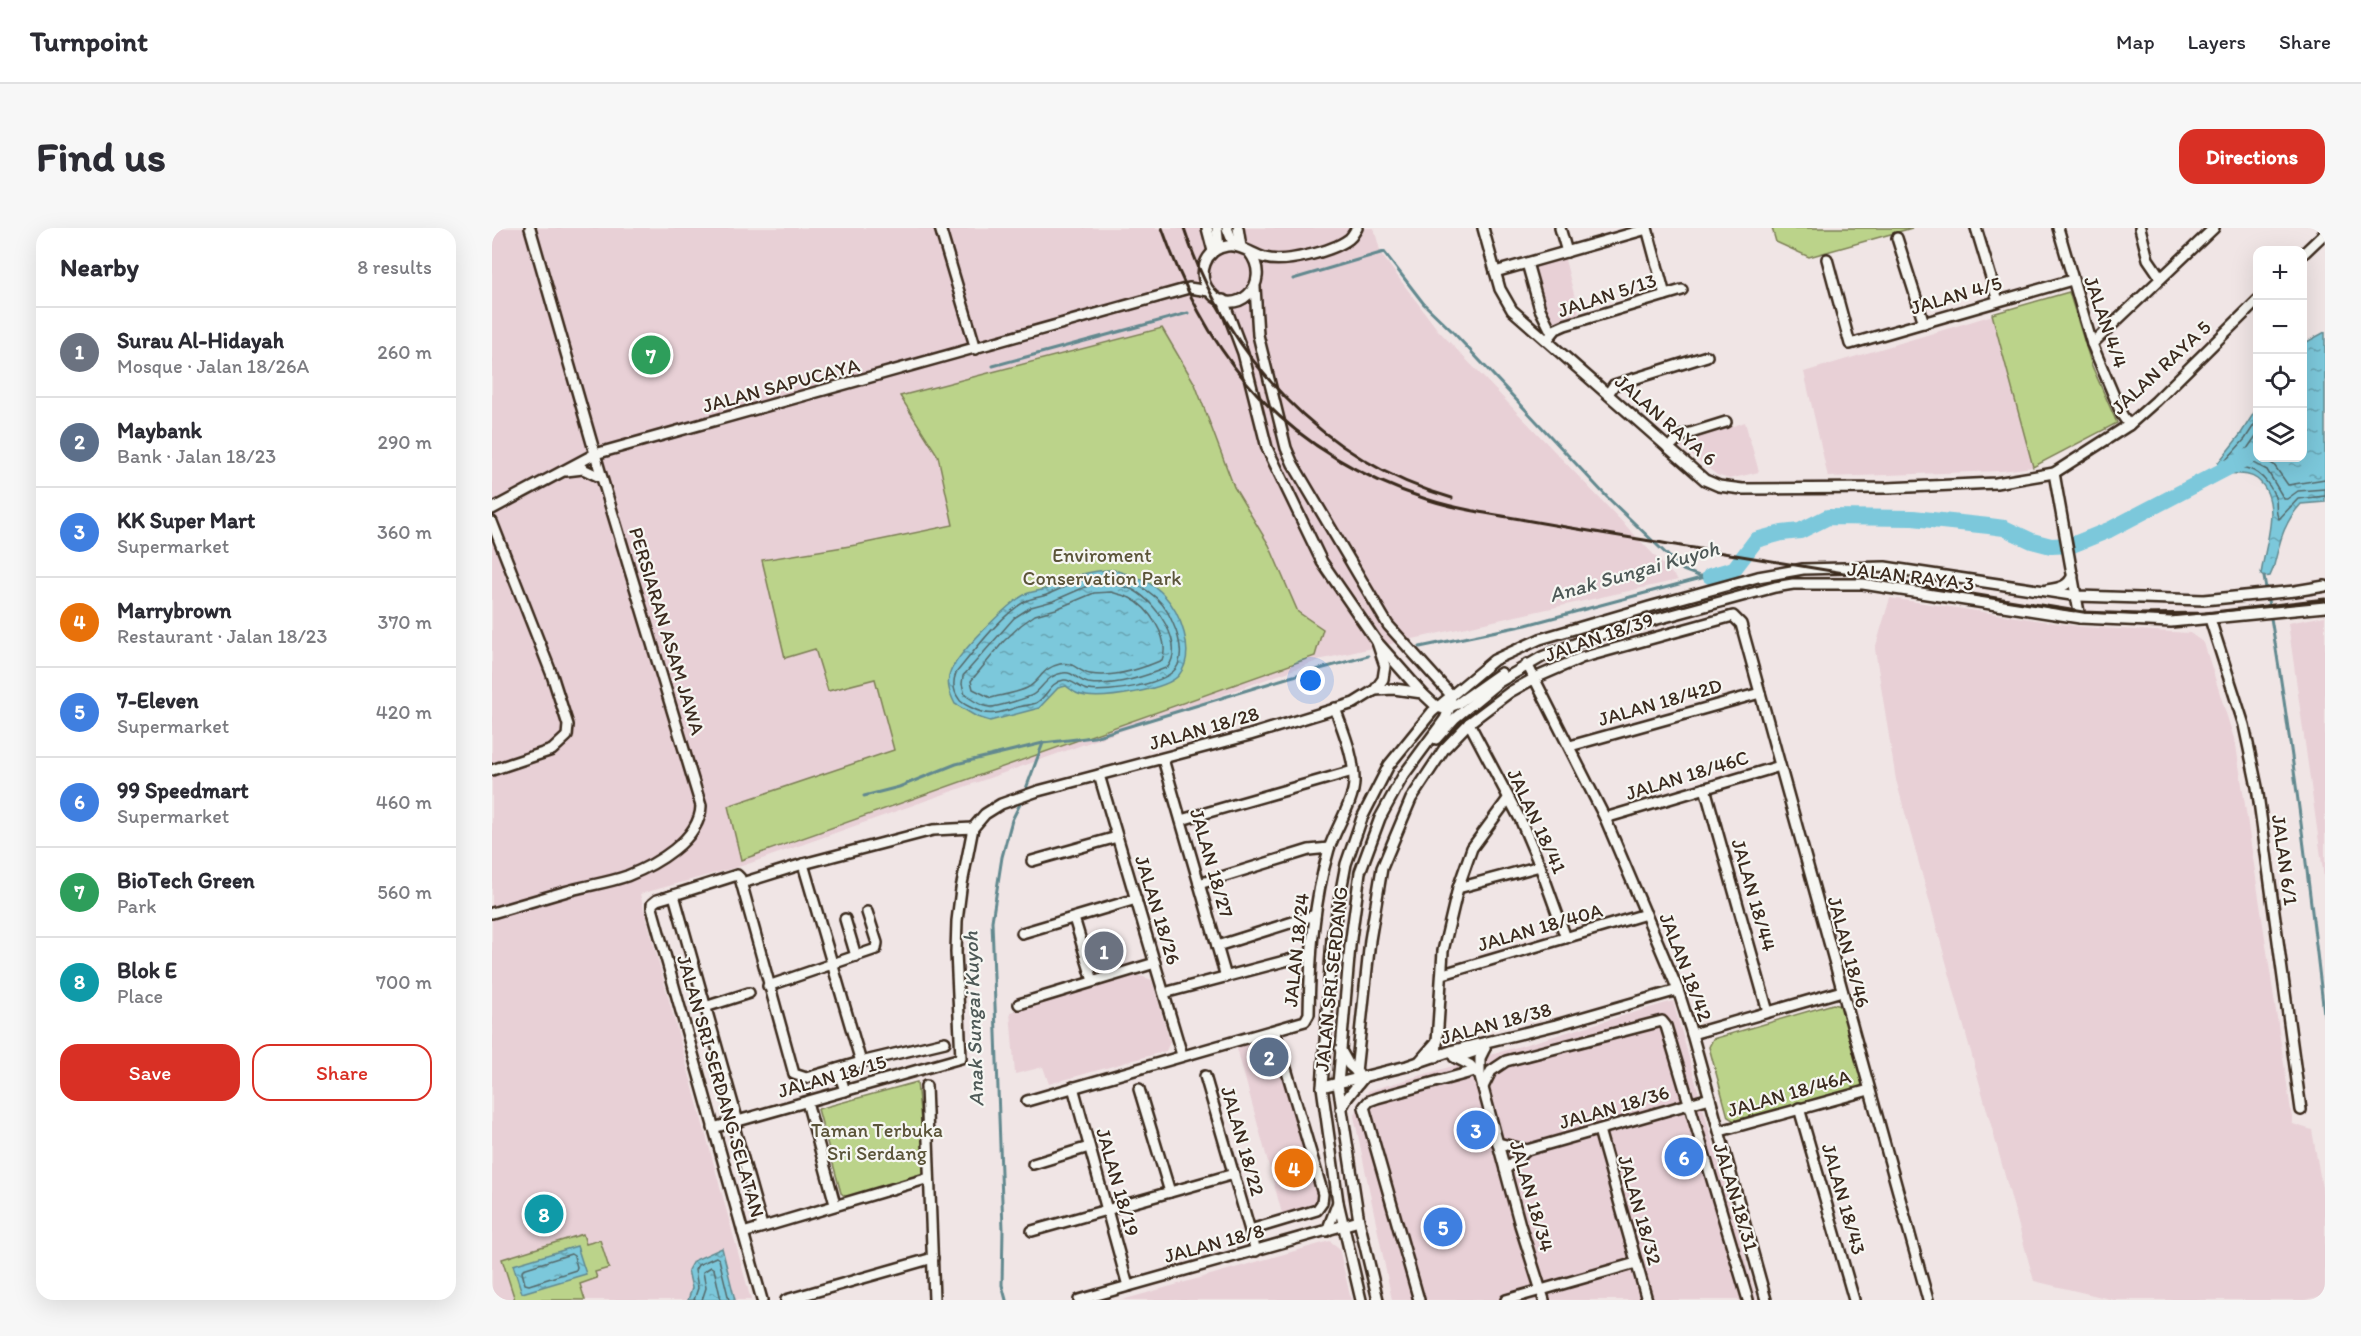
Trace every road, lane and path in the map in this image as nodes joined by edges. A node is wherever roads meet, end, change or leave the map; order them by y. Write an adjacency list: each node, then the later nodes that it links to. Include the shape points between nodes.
1 (530, 228): 44 (street, PERSIARAN ASAM JAWA)
2 (940, 228): 38 (street)
3 (1207, 228): 18 (street)
4 (1217, 228): 18 (street)
5 (1227, 228): 17 (street)
6 (1238, 228): 17 (street)
7 (1357, 228): 17 (street, via 1348,240 1293,258 1267,259)
8 (1483, 228): 23 (street, JALAN RAYA 6)
9 (1560, 228): 20 (street)
10 (1976, 228): 33 (street)
11 (2058, 228): 26 (street, JALAN 4/4)
12 (2140, 228): 25 (street, via 2148,259)
13 (2214, 228): 25 (street)
14 (1647, 229): 20 (street); 31 (street)
15 (2325, 233): 19 (street)
16 (1898, 238): 35 (street)
17 (1241, 248): 18 (street); 27 (street, via 1258,269)
18 (1216, 250): 24 (street, via 1204,266)
19 (2307, 250)
20 (1567, 252): 22 (street)
21 (1827, 259): 35 (street, JALAN 4/5, via 1850,344)
22 (1527, 263): 23 (street); 36 (street)
23 (1495, 272): 36 (street, JALAN RAYA 6, via 1512,310)
24 (1203, 275): 28 (street); 30 (street)
25 (2161, 278): 37 (street)
26 (2072, 280): 33 (street, JALAN 4/5); 37 (street, JALAN 4/4)
27 (1255, 287): 32 (street, via 1241,300); 62 (street, via 1258,335 1293,464 1388,626)
28 (1189, 288): 30 (street); 38 (street, JALAN SAPUCAYA)
29 (1682, 290): 31 (street, JALAN 5/13)
30 (1209, 291): 32 (street)
31 (1665, 295): 36 (street, JALAN 5/13, via 1565,325)
32 (1223, 300): 58 (street, via 1243,353 1267,448 1322,562)
33 (1998, 301): 35 (street, JALAN 4/5)
34 (2253, 305): 42 (street, JALAN RAYA 5)
35 (1924, 323)
36 (1549, 337): 40 (street, JALAN RAYA 6)
37 (2092, 344): 42 (street, JALAN 4/4)
38 (976, 349): 44 (street, JALAN SAPUCAYA)
39 (1707, 356): 40 (street, via 1627,380 1614,385)
40 (1608, 394): 43 (street, JALAN RAYA 6)
41 (1726, 422): 43 (street, via 1681,436)
42 (2129, 424): 46 (street, JALAN RAYA 5)
43 (1668, 448): 46 (street, JALAN RAYA 6, via 1712,484 1742,489 1996,483)
44 (595, 454): 45 (street, JALAN SAPUCAYA); 47 (street, PERSIARAN ASAM JAWA)
45 (566, 471): 47 (street, via 583,469); 48 (street, JALAN SAPUCAYA)
46 (2054, 473): 50 (street)
47 (602, 478): 95 (street, PERSIARAN ASAM JAWA, via 701,816 676,848 627,876)
48 (492, 509)
49 (492, 522): 75 (street, via 568,725 567,736 552,750)
50 (2073, 570): 52 (street, via 2070,582); 53 (street)
51 (2325, 586): 53 (street, JALAN RAYA 3, via 2204,600)
52 (2039, 592): 53 (street, JALAN RAYA 3); 63 (street, JALAN RAYA 3, via 1885,567 1803,569 1747,580 1540,639 1494,660)
53 (2078, 596): 56 (street)
54 (2325, 607): 57 (street, JALAN RAYA 3)
55 (1733, 616): 61 (street, JALAN 18/39, via 1581,658); 66 (street, JALAN 18/46, via 1741,624)
56 (2080, 618): 57 (street, JALAN RAYA 3, via 2171,622); 59 (street, JALAN RAYA 3, via 1863,584 1793,584 1595,636)
57 (2210, 619): 150 (street, JALAN 6/1, via 2244,726 2257,787)
58 (1377, 642): 64 (street, via 1385,666 1383,679); 65 (street)
59 (1542, 657): 60 (street, JALAN RAYA 3); 68 (street, via 1510,668)
60 (1527, 664): 61 (street, JALAN 18/42); 78 (street, JALAN RAYA 3, via 1455,718)
61 (1535, 678): 71 (street, JALAN 18/39); 72 (street, JALAN 18/42)
62 (1439, 682): 63 (street); 67 (street)
63 (1466, 682): 67 (street, JALAN RAYA 3)
64 (1375, 690): 65 (street, JALAN 18/28, via 1394,688); 69 (street, JALAN 18/28, via 1354,703)
65 (1422, 693): 70 (street)
66 (1760, 693): 72 (street, JALAN 18/42D); 74 (street, JALAN 18/46)
67 (1451, 695): 68 (street); 70 (street, JALAN RAYA 3)
68 (1450, 707): 70 (street); 78 (street)
69 (1335, 708): 73 (street, JALAN 18/28); 76 (street, JALAN 18/24)
70 (1435, 710): 139 (street, JALAN SRI SERDANG, via 1389,765 1362,818 1346,864 1332,938)
71 (1469, 723): 80 (street, JALAN 18/41); 133 (street, JALAN 18/39, via 1444,749 1411,799 1382,868 1370,940)
72 (1570, 746): 81 (street, JALAN 18/42)
73 (1163, 759): 77 (street, JALAN 18/28); 82 (street, JALAN 18/27)
74 (1780, 766): 79 (street, JALAN 18/46C); 112 (street, JALAN 18/46)
75 (492, 770)
76 (1353, 771): 82 (street); 85 (street, JALAN 18/24, via 1354,787)
77 (1099, 775): 83 (street, JALAN 18/28, via 1018,797 985,814); 84 (street, JALAN 18/26)
78 (1403, 776): 125 (street, JALAN SRI SERDANG, via 1380,818 1360,872)
79 (1705, 788): 81 (street, JALAN 18/46C); 117 (street, JALAN 18/44)
80 (1508, 799): 88 (street, JALAN 18/41); 91 (street, via 1472,848)
81 (1605, 818): 96 (street, JALAN 18/42)
82 (1181, 820): 90 (street, JALAN 18/27)
83 (973, 828): 87 (street, via 933,830); 143 (street, JALAN 18/15, via 957,921 961,1058)
84 (1117, 837): 86 (street); 93 (street, JALAN 18/26)
85 (1329, 849): 90 (street, via 1309,850); 97 (street, JALAN 18/24)
86 (1032, 861)
87 (803, 864): 89 (street); 106 (street)
88 (1540, 866): 91 (street); 101 (street, JALAN 18/41)
89 (741, 880): 92 (street, via 737,874); 110 (street)
90 (1199, 884): 102 (street, JALAN 18/27)
91 (1458, 888): 107 (street, via 1443,951)
92 (674, 895): 116 (street); 152 (street, JALAN SRI SERDANG SELATAN, via 657,900 652,908)
93 (1136, 899): 98 (street); 105 (street, JALAN 18/26)
94 (867, 912): 104 (street, via 878,946)
95 (492, 913)
96 (1646, 914): 101 (street, JALAN 18/40A); 111 (street, JALAN 18/42)
97 (1315, 915): 102 (street); 103 (street, JALAN 18/24)
98 (1074, 918): 100 (street); 109 (street)
99 (844, 919): 104 (street)
100 (1022, 933)
101 (1566, 938): 107 (street, JALAN 18/40A)
102 (1217, 946): 108 (street, JALAN 18/27)
103 (1311, 954): 108 (street); 118 (street, JALAN 18/24, via 1310,1014 1305,1021)
104 (856, 956): 106 (street)
105 (1155, 963): 109 (street); 114 (street, JALAN 18/26)
106 (833, 965): 110 (street); 130 (street)
107 (1443, 974): 120 (street)
108 (1226, 977): 114 (street)
109 (1093, 981): 115 (street)
110 (768, 986): 132 (street, via 794,1074 806,1078)
111 (1678, 990): 119 (street, JALAN 18/42); 121 (street, JALAN 18/38)
112 (1842, 991): 117 (street); 142 (street, JALAN 18/46)
113 (749, 993): 116 (street)
114 (1164, 993): 127 (street, JALAN 18/26)
115 (1019, 1004)
116 (705, 1007): 151 (street)
117 (1768, 1012): 119 (street)
118 (1275, 1030): 127 (street, JALAN 18/24); 169 (street, via 1323,1194 1322,1203 1317,1210)
119 (1692, 1034): 144 (street, JALAN 18/42)
120 (1438, 1038): 123 (street, via 1451,1046); 128 (street); 131 (street)
121 (1500, 1040): 123 (street, JALAN 18/38); 124 (street)
122 (945, 1042): 130 (street)
123 (1463, 1047): 126 (street, JALAN 18/38)
124 (1485, 1048): 129 (street); 134 (street)
125 (1340, 1049): 133 (street); 136 (street, JALAN SRI SERDANG)
126 (1446, 1054): 128 (street, JALAN 18/38); 129 (street)
127 (1182, 1055): 138 (street, JALAN 18/24)
128 (1437, 1057): 131 (street, JALAN 18/38)
129 (1456, 1058): 134 (street)
130 (861, 1062): 132 (street)
131 (1418, 1063): 133 (street, JALAN 18/38)
132 (838, 1069): 143 (street)
133 (1360, 1074): 136 (street, JALAN 18/38); 149 (street)
134 (1478, 1074): 140 (street, JALAN 18/34); 185 (street, via 1377,1098 1364,1107)
135 (1205, 1076): 160 (street, JALAN 18/22)
136 (1338, 1084): 139 (street, JALAN 18/38); 149 (street, JALAN SRI SERDANG)
137 (926, 1086): 161 (street)
138 (1073, 1087): 145 (street, JALAN 18/24); 156 (street, JALAN 18/19)
139 (1322, 1087): 163 (street, JALAN SRI SERDANG)
140 (1483, 1087): 147 (street, JALAN 18/31, via 1491,1071 1506,1061 1662,1021); 155 (street, JALAN 18/34)
141 (1139, 1089): 162 (street)
142 (1869, 1089): 148 (street, JALAN 18/46A); 191 (street, JALAN 18/46)
143 (845, 1091): 146 (street, JALAN 18/15)
144 (1710, 1098): 147 (street, JALAN 18/36); 154 (street, JALAN 18/42)
145 (1027, 1101)
146 (807, 1102): 151 (street, JALAN 18/15); 164 (street)
147 (1690, 1105): 153 (street, JALAN 18/36); 188 (street, JALAN 18/31)
148 (1799, 1108): 154 (street, JALAN 18/46A); 190 (street, JALAN 18/43)
149 (1341, 1110): 166 (street, JALAN SRI SERDANG)
150 (2301, 1110)
151 (735, 1122): 152 (street, JALAN 18/15); 167 (street)
152 (713, 1128): 172 (street, JALAN SRI SERDANG SELATAN)
153 (1599, 1130): 157 (street, JALAN 18/36); 176 (street, JALAN 18/32)
154 (1720, 1131): 189 (street, JALAN 18/42)
155 (1498, 1143): 157 (street, JALAN 18/36); 159 (street, JALAN 18/34)
156 (1089, 1147): 158 (street); 165 (street, JALAN 18/19)
157 (1527, 1150): 159 (street, JALAN 18/36)
158 (1033, 1164)
159 (1505, 1170): 178 (street, JALAN 18/34)
160 (1234, 1174): 162 (street); 169 (street, JALAN 18/22)
161 (929, 1178): 164 (street); 175 (street)
162 (1170, 1192): 165 (street)
163 (1338, 1202): 168 (street, JALAN SRI SERDANG); 171 (street)
164 (835, 1204): 167 (street)
165 (1107, 1210): 170 (street); 177 (street, JALAN 18/19)
166 (1359, 1221): 168 (street, JALAN 18/8); 184 (street, JALAN SRI SERDANG)
167 (762, 1226): 172 (street)
168 (1344, 1226): 171 (street, JALAN 18/8); 173 (street, JALAN SRI SERDANG)
169 (1250, 1230): 174 (street, JALAN 18/22)
170 (1032, 1231)
171 (1327, 1231): 173 (street); 174 (street, JALAN 18/8)
172 (743, 1233): 179 (street, JALAN SRI SERDANG SELATAN)
173 (1348, 1246): 183 (street, JALAN SRI SERDANG)
174 (1256, 1251): 177 (street, JALAN 18/8)
175 (933, 1258): 180 (street); 181 (street)
176 (1636, 1263): 178 (street); 187 (street, JALAN 18/32)
177 (1128, 1286): 182 (street, JALAN 18/8)
178 (1542, 1295): 186 (street)
179 (762, 1300)
180 (786, 1300)
181 (934, 1300)
182 (1079, 1300)
183 (1361, 1300)
184 (1378, 1300)
185 (1419, 1300)
186 (1506, 1300)
187 (1647, 1300)
188 (1748, 1300)
189 (1766, 1300)
190 (1854, 1300)
191 (1928, 1300)

